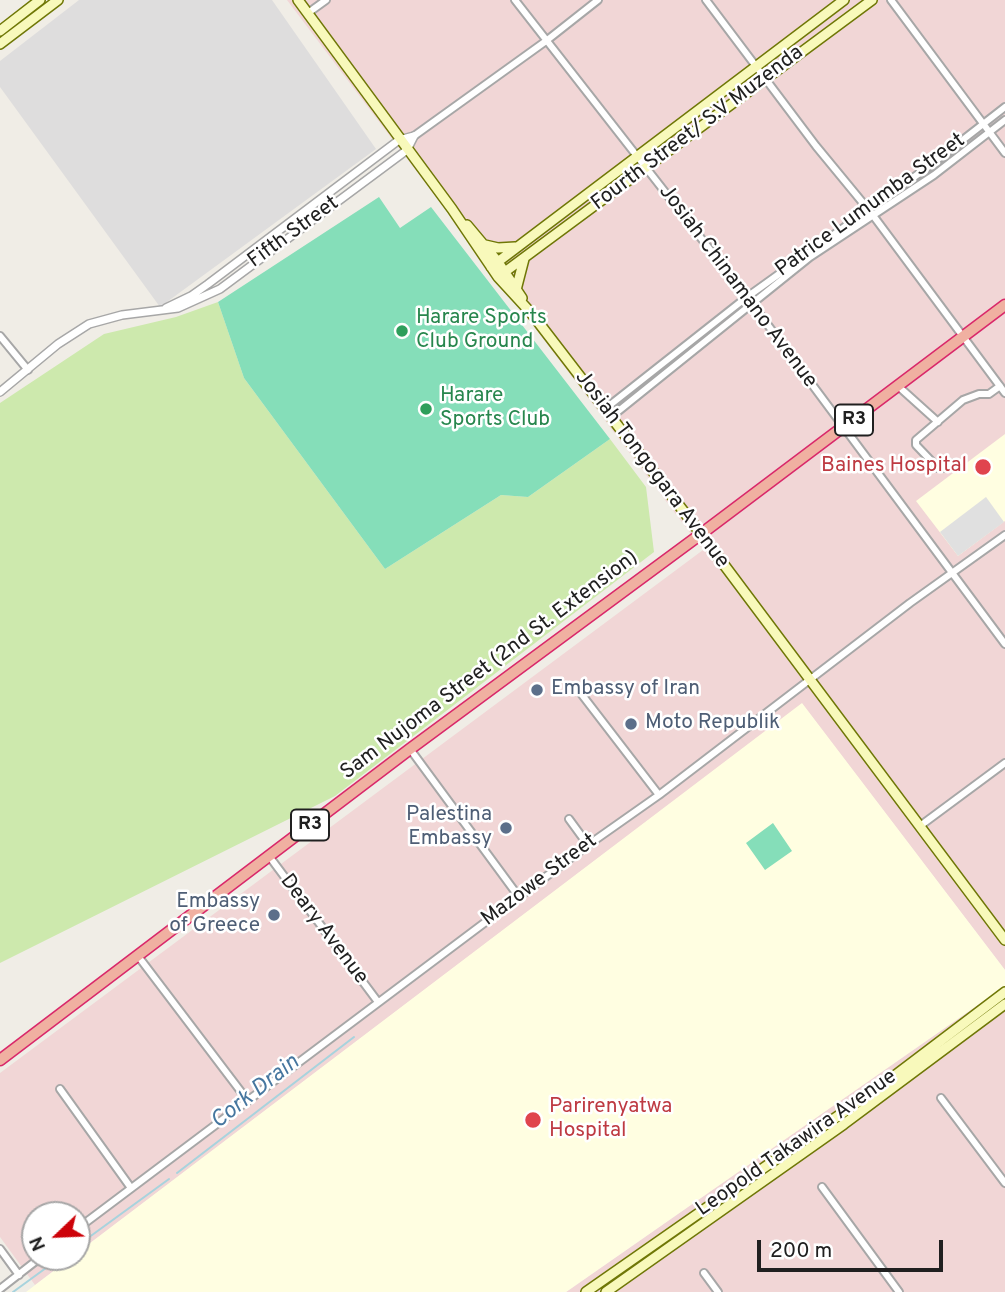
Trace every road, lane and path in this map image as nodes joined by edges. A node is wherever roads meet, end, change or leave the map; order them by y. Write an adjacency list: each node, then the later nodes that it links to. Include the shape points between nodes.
1 (40, 0): 12 (main road)
2 (58, 0): 14 (main road)
3 (298, 0): 11 (main road)
4 (326, 0): 11 (street)
5 (515, 0): 13 (street, Josiah Chinamano Avenue)
6 (598, 0): 13 (street, Fifth Street)
7 (706, 0): 15 (street)
8 (844, 0): 15 (main road)
9 (872, 0): 16 (main road, Fourth Street/ S.V Muzenda)
10 (891, 0): 19 (street)
11 (308, 13): 22 (main road)
12 (0, 31)
13 (546, 41): 21 (street, Fifth Street); 25 (street, Josiah Chinamano Avenue)
14 (0, 44)
15 (757, 67): 16 (street); 25 (main road)
16 (766, 80): 26 (main road, Fourth Street/ S.V Muzenda); 28 (street)
17 (1005, 107): 19 (street, Patrice Lumumba Street)
18 (1005, 120): 20 (street, Patrice Lumumba Street)
19 (983, 124): 20 (street); 28 (street, Patrice Lumumba Street)
20 (989, 132): 24 (street); 28 (street, Patrice Lumumba Street, via 934,175)
21 (414, 136): 22 (street, Fifth Street); 23 (street, Fifth Street)
22 (399, 140): 23 (main road); 37 (street, Fifth Street, via 208,284)
23 (407, 150): 27 (main road); 37 (street, Fifth Street, via 220,289 178,308)
24 (1005, 153)
25 (636, 156): 26 (street, Josiah Chinamano Avenue); 30 (main road)
26 (646, 169): 31 (main road, Fourth Street/ S.V Muzenda); 35 (street, Josiah Chinamano Avenue)
27 (452, 209): 29 (main road); 32 (main road)
28 (870, 212): 35 (street, Patrice Lumumba Street); 40 (street)
29 (485, 245): 30 (main road); 32 (main road)
30 (517, 247): 32 (main road)
31 (524, 259): 33 (main road, Fourth Street/ S.V Muzenda); 34 (main road)
32 (494, 264): 33 (main road)
33 (502, 274): 34 (main road); 38 (main road, Josiah Tongogara Avenue)
34 (516, 290): 38 (main road)
35 (749, 300): 46 (street, Patrice Lumumba Street); 48 (street, Josiah Chinamano Avenue)
36 (1005, 305): 40 (highway, Sam Nujoma Street (2nd St. Extension) / R3)
37 (162, 310): 41 (street, Fifth Street, via 89,324)
38 (532, 314): 46 (main road, Josiah Tongogara Avenue)
39 (0, 336): 41 (street)
40 (963, 337): 42 (highway, Sam Nujoma Street (2nd St. Extension) / R3); 43 (street)
41 (28, 370): 44 (street, Fifth Street)
42 (898, 386): 47 (street); 48 (highway, Sam Nujoma Street (2nd St. Extension) / R3)
43 (1000, 386): 45 (street); 47 (street, via 989,394 963,400)
44 (0, 391)
45 (1005, 393)
46 (608, 413): 50 (main road, Josiah Tongogara Avenue)
47 (938, 422): 49 (street, via 916,445 937,468)
48 (844, 428): 50 (highway, Sam Nujoma Street (2nd St. Extension) / R3); 52 (street, Josiah Chinamano Avenue)
49 (951, 463)
50 (701, 534): 54 (main road, Josiah Tongogara Avenue); 56 (highway, Sam Nujoma Street (2nd St. Extension) / R3)
51 (1005, 535): 52 (street, Mazowe Street)
52 (953, 573): 53 (street, Josiah Chinamano Avenue); 54 (street, Mazowe Street)
53 (1005, 644)
54 (810, 681): 58 (street, Mazowe Street); 60 (main road, Josiah Tongogara Avenue)
55 (576, 687): 58 (street)
56 (410, 749): 62 (highway, Sam Nujoma Street (2nd St. Extension) / R3); 63 (street)
57 (1005, 763): 60 (street)
58 (659, 795): 61 (street, Mazowe Street)
59 (569, 820): 61 (street)
60 (920, 826): 64 (main road, Josiah Tongogara Avenue)
61 (588, 845): 63 (street, Mazowe Street)
62 (269, 856): 65 (highway, Sam Nujoma Street (2nd St. Extension) / R3); 67 (street, Deary Avenue)
63 (519, 897): 67 (street, Mazowe Street)
64 (1005, 940)
65 (138, 956): 69 (highway, Sam Nujoma Street (2nd St. Extension) / R3); 72 (street)
66 (1005, 992): 82 (main road, Leopold Takawira Avenue, via 881,1087)
67 (377, 1002): 72 (street, Mazowe Street)
68 (1005, 1004): 83 (main road, Leopold Takawira Avenue)
69 (0, 1060)
70 (60, 1088): 75 (street)
71 (940, 1098): 73 (street)
72 (248, 1101): 75 (street, Mazowe Street)
73 (1005, 1183)
74 (822, 1186): 85 (street)
75 (131, 1188): 76 (street, Mazowe Street)
76 (91, 1218)
77 (0, 1249): 80 (street)
78 (24, 1271): 80 (street)
79 (704, 1273): 84 (street)
80 (19, 1275): 81 (street)
81 (0, 1289)
82 (586, 1292)
83 (606, 1292)
84 (718, 1292)
85 (899, 1292)

